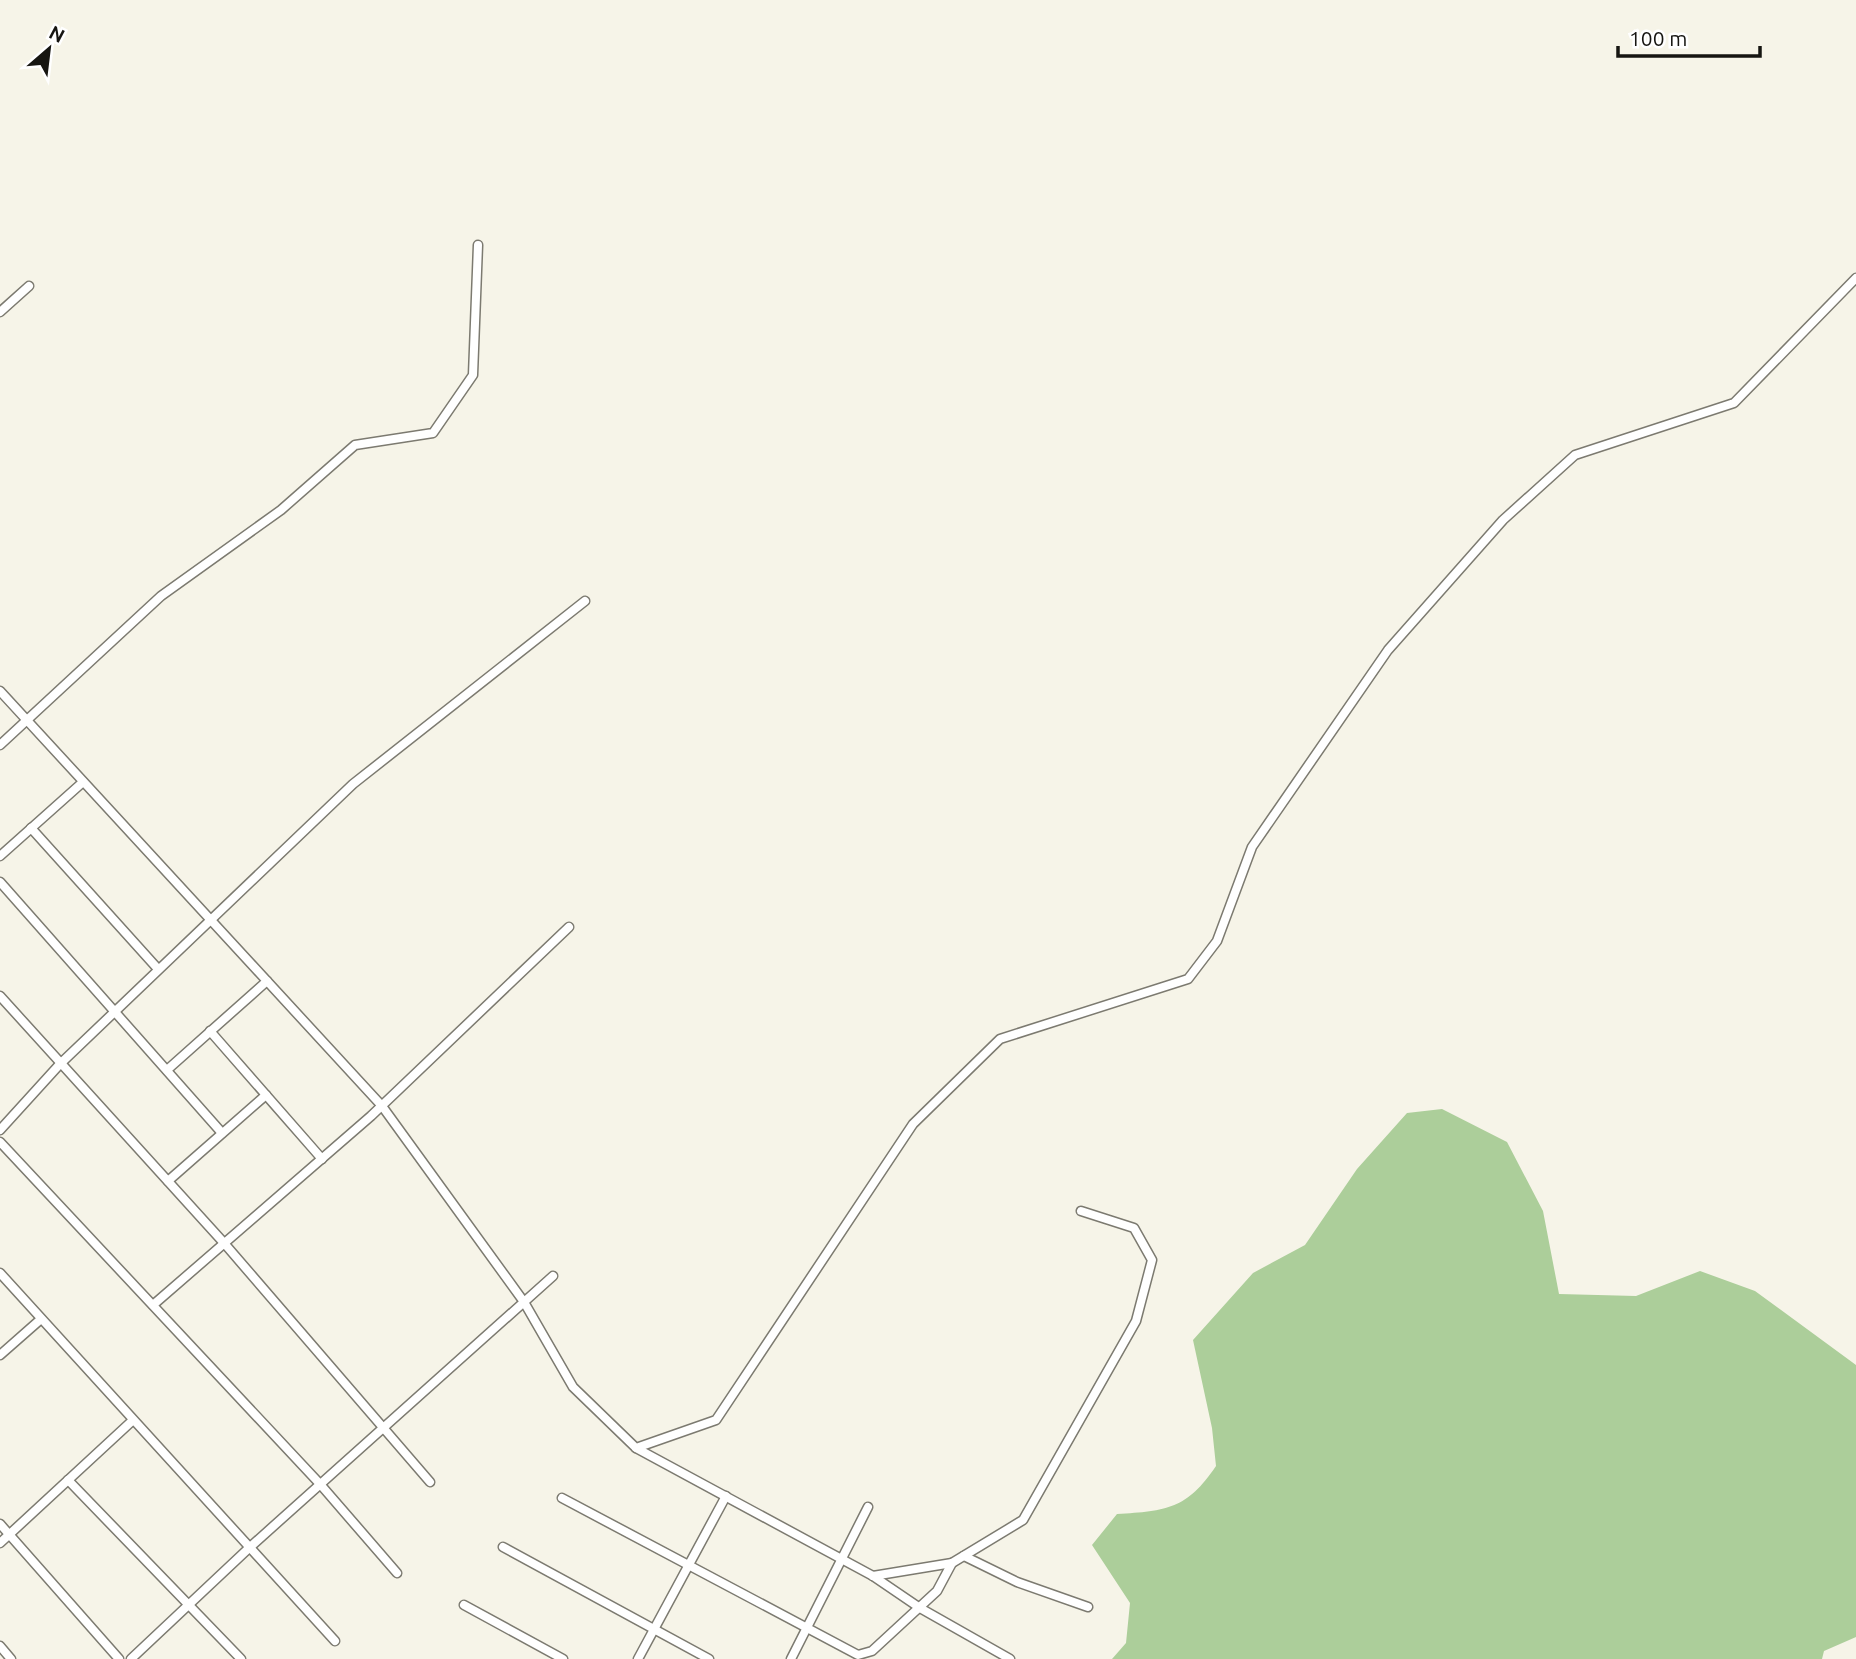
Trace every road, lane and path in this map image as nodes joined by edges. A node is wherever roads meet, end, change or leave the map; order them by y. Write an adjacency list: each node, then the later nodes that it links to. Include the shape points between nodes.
1 (478, 245): 7 (street, via 472,375 433,433 355,445 281,510 161,596)
2 (1856, 278): 39 (street, via 1734,403 1575,455 1503,520 1388,650 1252,847 1217,941 1188,979 1000,1039 913,1124 716,1420)
3 (29, 286): 4 (street)
4 (0, 312)
5 (585, 601): 13 (street, via 353,784)
6 (0, 691): 7 (street)
7 (27, 721): 8 (street); 9 (street)
8 (0, 746)
9 (83, 782): 10 (street); 13 (street)
10 (31, 828): 11 (street); 15 (street)
11 (0, 856)
12 (0, 882): 18 (street)
13 (210, 919): 15 (street); 16 (street)
14 (569, 927): 23 (street)
15 (158, 969): 18 (street)
16 (267, 981): 19 (street); 23 (street)
17 (0, 996): 20 (street)
18 (115, 1011): 20 (street); 21 (street)
19 (211, 1031): 21 (street); 22 (street)
20 (60, 1064): 24 (street); 28 (street)
21 (167, 1070): 25 (street)
22 (266, 1095): 25 (street); 27 (street)
23 (382, 1106): 27 (street); 33 (street)
24 (0, 1130)
25 (222, 1133): 28 (street)
26 (0, 1142): 34 (street)
27 (322, 1158): 30 (street)
28 (168, 1181): 30 (street)
29 (1081, 1211): 51 (street, via 1134,1228 1152,1259 1136,1321 1023,1520)
30 (224, 1243): 34 (street); 38 (street)
31 (0, 1273): 35 (street)
32 (553, 1276): 33 (street)
33 (524, 1302): 38 (street); 39 (street, via 573,1387)
34 (153, 1305): 42 (street)
35 (41, 1319): 36 (street); 37 (street)
36 (0, 1355)
37 (132, 1421): 40 (street); 50 (street)
38 (384, 1428): 41 (street); 42 (street)
39 (636, 1448): 43 (street)
40 (68, 1480): 47 (street); 57 (street)
41 (430, 1482)
42 (320, 1484): 50 (street); 55 (street)
43 (726, 1496): 52 (street); 54 (street)
44 (562, 1498): 54 (street)
45 (868, 1507): 52 (street)
46 (0, 1524): 47 (street)
47 (9, 1534): 48 (street); 66 (street)
48 (0, 1543)
49 (503, 1547): 62 (street)
50 (249, 1548): 57 (street); 63 (street)
51 (964, 1556): 53 (street); 59 (street, via 1017,1583)
52 (842, 1559): 56 (street); 61 (street)
53 (952, 1563): 56 (street); 60 (street, via 937,1591)
54 (689, 1564): 61 (street); 62 (street)
55 (397, 1573)
56 (873, 1576): 60 (street)
57 (191, 1603): 67 (street); 68 (street)
58 (464, 1605): 69 (street)
59 (1088, 1607)
60 (919, 1608): 61 (street, via 872,1651 858,1655); 73 (street)
61 (807, 1629): 72 (street)
62 (653, 1630): 70 (street); 71 (street)
63 (335, 1641)
64 (0, 1646): 65 (street)
65 (12, 1659)
66 (119, 1659)
67 (131, 1659)
68 (241, 1659)
69 (563, 1659)
70 (638, 1659)
71 (709, 1659)
72 (791, 1659)
73 (1010, 1659)

